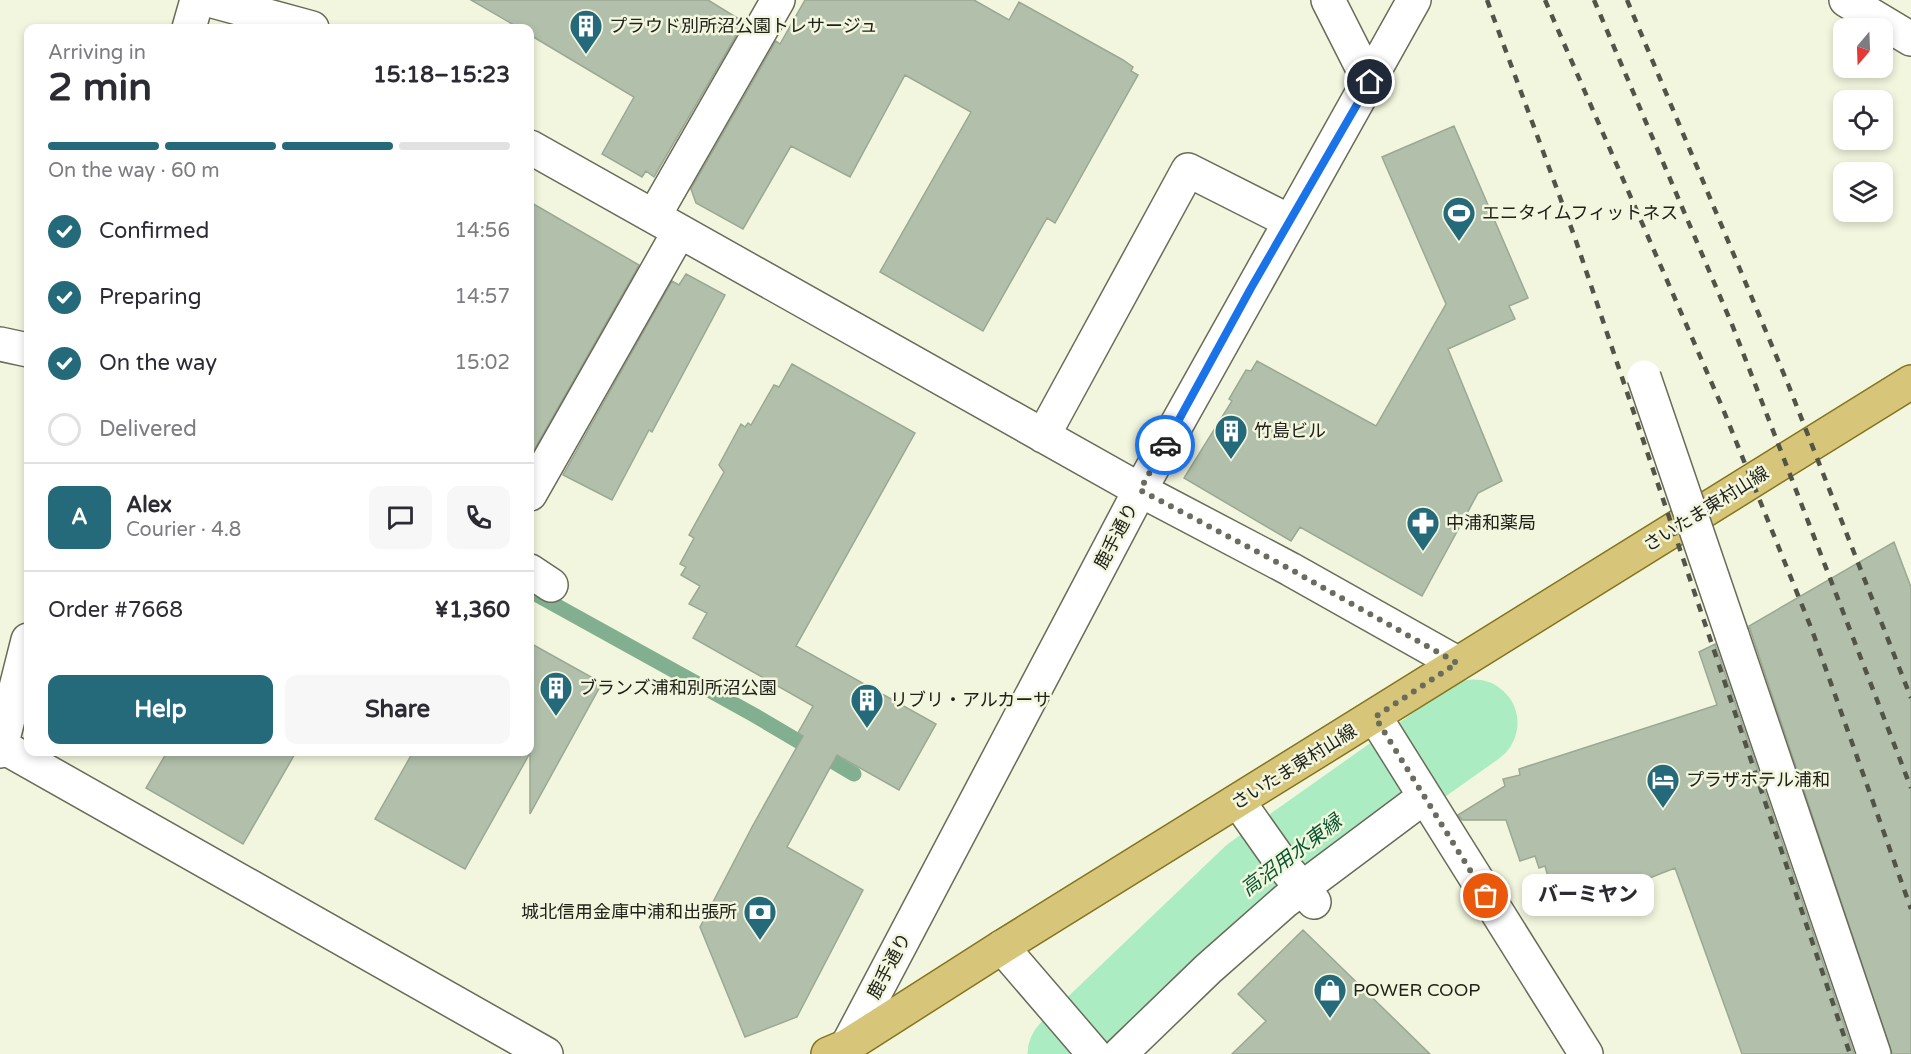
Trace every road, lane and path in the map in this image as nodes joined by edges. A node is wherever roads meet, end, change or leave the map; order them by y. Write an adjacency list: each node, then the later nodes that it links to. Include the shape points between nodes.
1 (197, 0): 7 (street)
2 (209, 0): 8 (street)
3 (778, 0): 13 (street)
4 (1328, 0): 10 (street)
5 (1414, 0): 10 (street, 鹿手通り)
6 (1846, 0): 9 (street)
7 (190, 24)
8 (297, 24)
9 (1911, 39)
10 (1370, 82): 12 (street, 鹿手通り)
11 (534, 149): 13 (street)
12 (1289, 221): 18 (street, via 1188,170); 20 (street, 鹿手通り)
13 (667, 224): 18 (street); 19 (street)
14 (0, 344): 15 (street)
15 (24, 349)
16 (1644, 377): 33 (street, bridge)
17 (1911, 382): 22 (main road, さいたま東村山線)
18 (1042, 436): 20 (street)
19 (534, 486)
20 (1140, 490): 22 (street); 29 (street, 鹿手通り)
21 (24, 655): 24 (street)
22 (1457, 663): 23 (main road, さいたま東村山線)
23 (1375, 717): 25 (street); 26 (main road, さいたま東村山線)
24 (0, 747): 30 (street)
25 (1414, 780): 27 (street); 32 (street)
26 (1238, 801): 27 (street); 28 (main road, さいたま東村山線)
27 (1293, 876): 31 (street, via 1208,969)
28 (1002, 947): 29 (main road, さいたま東村山線); 31 (street, via 1059,1016)
29 (838, 1050)
30 (546, 1054)
31 (1102, 1054)
32 (1586, 1054)
33 (1874, 1054)

